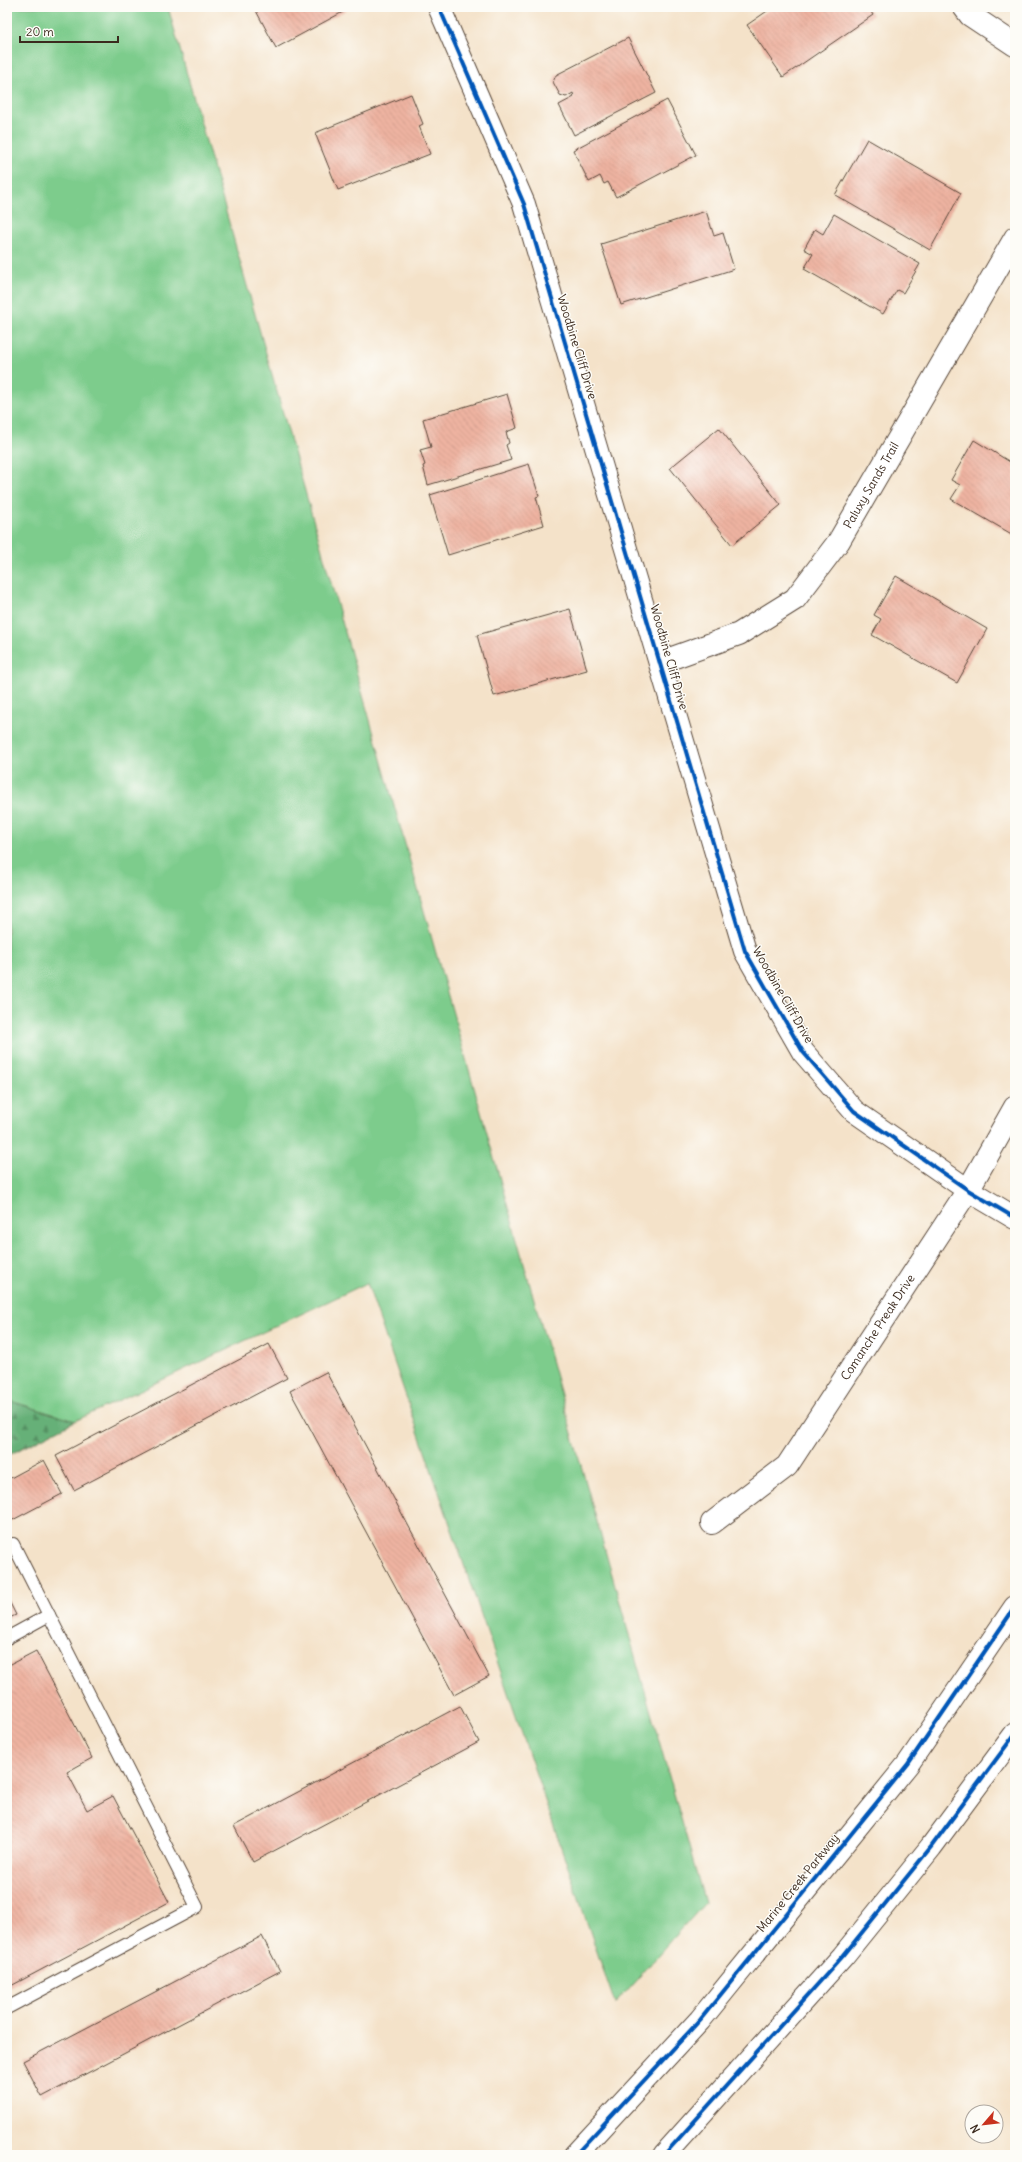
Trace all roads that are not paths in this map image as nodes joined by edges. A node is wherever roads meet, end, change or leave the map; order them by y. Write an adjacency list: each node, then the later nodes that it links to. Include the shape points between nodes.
1 (439, 7): 5 (street, Woodbine Cliff Drive, via 524,204)
2 (964, 7): 3 (street, via 970,15)
3 (1015, 45)
4 (1015, 238): 5 (street, Paluxy Sands Trail, via 839,541 795,599 739,634)
5 (661, 662): 7 (street, Woodbine Cliff Drive, via 745,951 803,1052 854,1111)
6 (1015, 1107): 7 (street, Comanche Preak Drive)
7 (968, 1190): 8 (street, Woodbine Cliff Drive); 9 (street, Comanche Preak Drive, via 787,1466)
8 (1015, 1218)
9 (712, 1523)
10 (7, 1547): 12 (lane, via 13,1544)
11 (1015, 1607): 16 (street, Marine Creek Parkway, via 908,1764 700,2020)
12 (49, 1615): 13 (lane); 15 (lane, via 197,1907)
13 (7, 1638)
14 (1015, 1734): 17 (street, via 931,1847 843,1956)
15 (7, 2008)
16 (575, 2155)
17 (664, 2155)

